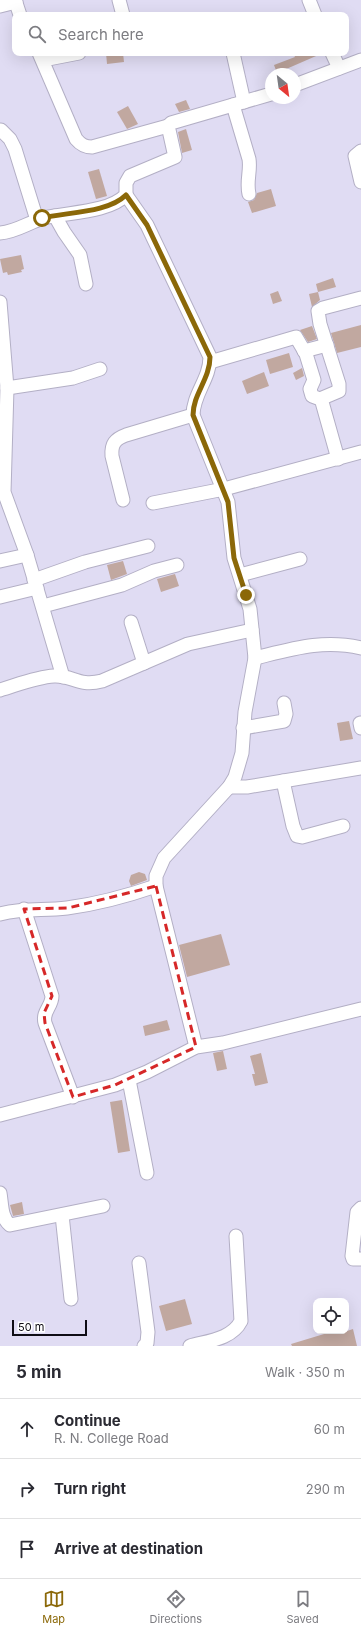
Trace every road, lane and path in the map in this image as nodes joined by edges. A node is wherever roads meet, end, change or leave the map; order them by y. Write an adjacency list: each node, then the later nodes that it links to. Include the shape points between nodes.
1 (119, 0): 6 (street)
2 (309, 0): 7 (street)
3 (15, 1): 4 (street); 5 (street)
4 (0, 6)
5 (19, 12)
6 (122, 12)
7 (314, 12)
8 (233, 56): 15 (street)
9 (333, 56): 12 (street)
10 (41, 57): 16 (street, via 76,139 85,147 129,138)
11 (361, 60): 12 (street)
12 (339, 68): 13 (street)
13 (301, 84)
14 (265, 96): 15 (street)
15 (238, 103): 16 (street); 20 (street, via 250,165 247,182)
16 (168, 126): 21 (street, via 175,157 130,176 126,183)
17 (0, 129): 23 (street, via 15,149)
18 (361, 151): 19 (street, via 355,156)
19 (361, 182)
20 (249, 194)
21 (126, 195): 22 (street, via 108,205); 30 (street, via 147,225 207,348)
22 (55, 216): 23 (street); 25 (street, via 80,255)
23 (37, 220): 24 (street)
24 (0, 233)
25 (86, 284)
26 (361, 298): 28 (street, via 318,311)
27 (0, 302): 32 (street)
28 (327, 345): 29 (street); 33 (street, via 339,390)
29 (304, 351): 30 (street, via 296,337); 33 (street, via 313,375 313,385 310,389 312,396)
30 (210, 362): 35 (street, via 207,376 193,408)
31 (100, 369): 32 (street, via 73,378)
32 (7, 388): 34 (street)
33 (320, 399): 37 (street)
34 (4, 410): 40 (street)
35 (193, 415): 38 (street); 39 (street, via 126,435 114,442 111,448 112,456)
36 (361, 452): 37 (street)
37 (338, 459): 38 (street)
38 (224, 489): 41 (street); 47 (street, via 230,511 234,558)
39 (123, 500)
40 (3, 502): 43 (street)
41 (153, 503)
42 (148, 546): 48 (street, via 85,562)
43 (27, 556): 45 (street); 48 (street)
44 (300, 560): 47 (street)
45 (0, 561)
46 (176, 565): 50 (street, via 122,585)
47 (240, 575): 52 (street, via 248,602)
48 (36, 584): 49 (street); 50 (street)
49 (0, 597)
50 (42, 606): 56 (street)
51 (131, 622): 55 (street)
52 (252, 630): 54 (street); 55 (street, via 188,644)
53 (361, 648): 54 (street, via 328,643 313,644)
54 (255, 658): 59 (street)
55 (144, 663): 56 (street, via 91,684 80,683)
56 (63, 676): 57 (street, via 36,679)
57 (0, 690)
58 (284, 703): 59 (street, via 284,720)
59 (243, 728): 62 (street, via 239,766)
60 (361, 768): 61 (street)
61 (284, 781): 62 (street); 63 (street, via 297,836 302,837)
62 (229, 787): 64 (street, via 164,858 156,876)
63 (343, 826)
64 (156, 886): 65 (street, via 68,908); 68 (street)
65 (24, 909): 66 (street); 70 (street, via 52,996 52,1001 44,1013 45,1023)
66 (0, 914)
67 (361, 1009): 68 (street)
68 (196, 1048): 69 (street)
69 (128, 1080): 70 (street); 72 (street)
70 (72, 1097): 71 (street)
71 (0, 1115)
72 (147, 1173)
73 (0, 1193): 76 (street, via 5,1221 10,1225)
74 (103, 1206): 76 (street)
75 (361, 1208): 78 (street, via 357,1212 352,1256 353,1259)
76 (62, 1215): 80 (street)
77 (236, 1236): 82 (street, via 241,1321 237,1329 227,1335)
78 (361, 1259)
79 (140, 1263): 81 (street, via 148,1332)
80 (71, 1299)
81 (144, 1346)
82 (190, 1346)

